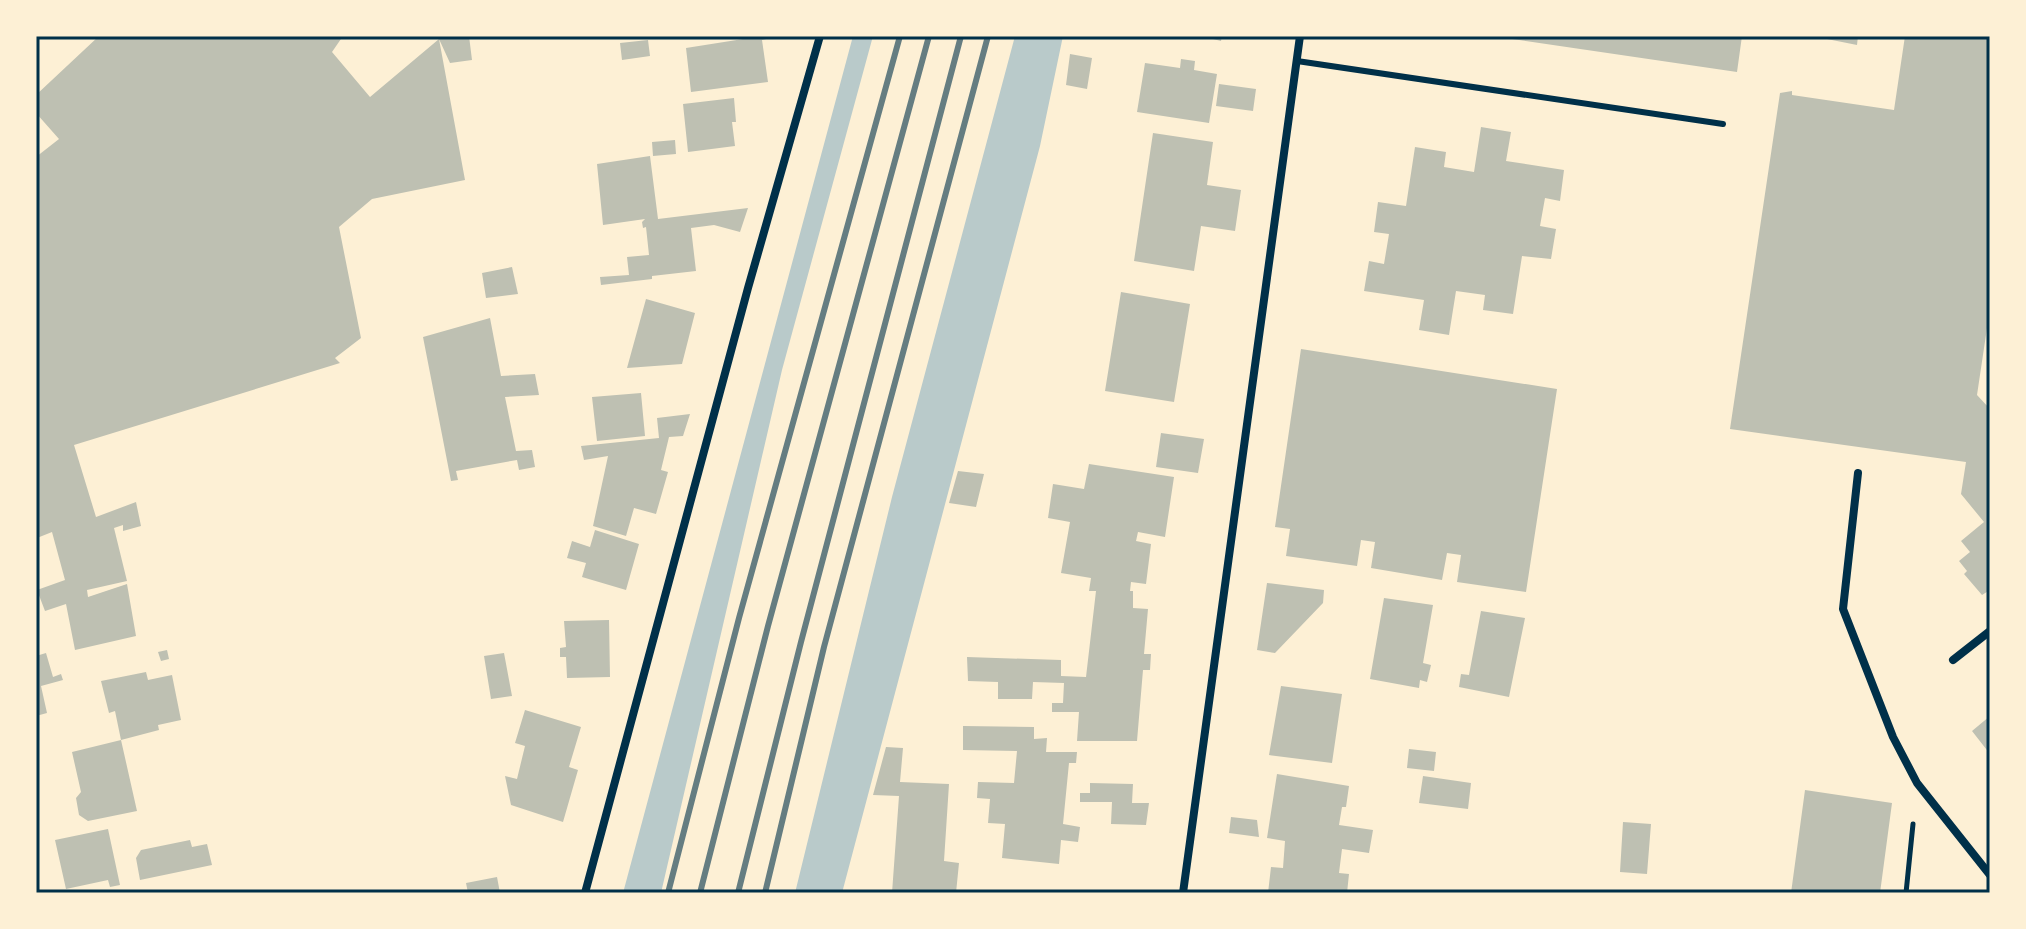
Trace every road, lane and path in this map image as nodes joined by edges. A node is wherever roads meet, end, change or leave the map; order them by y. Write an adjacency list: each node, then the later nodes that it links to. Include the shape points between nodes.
1 (820, 36): 10 (street)
2 (1300, 36): 3 (street)
3 (1297, 61): 4 (lane); 11 (street)
4 (1723, 124)
5 (1858, 473): 8 (street, via 1843,609 1893,737)
6 (1990, 631): 7 (street)
7 (1953, 660)
8 (1917, 783): 9 (street); 12 (path)
9 (1990, 875)
10 (585, 893)
11 (1183, 893)
12 (1906, 893)

